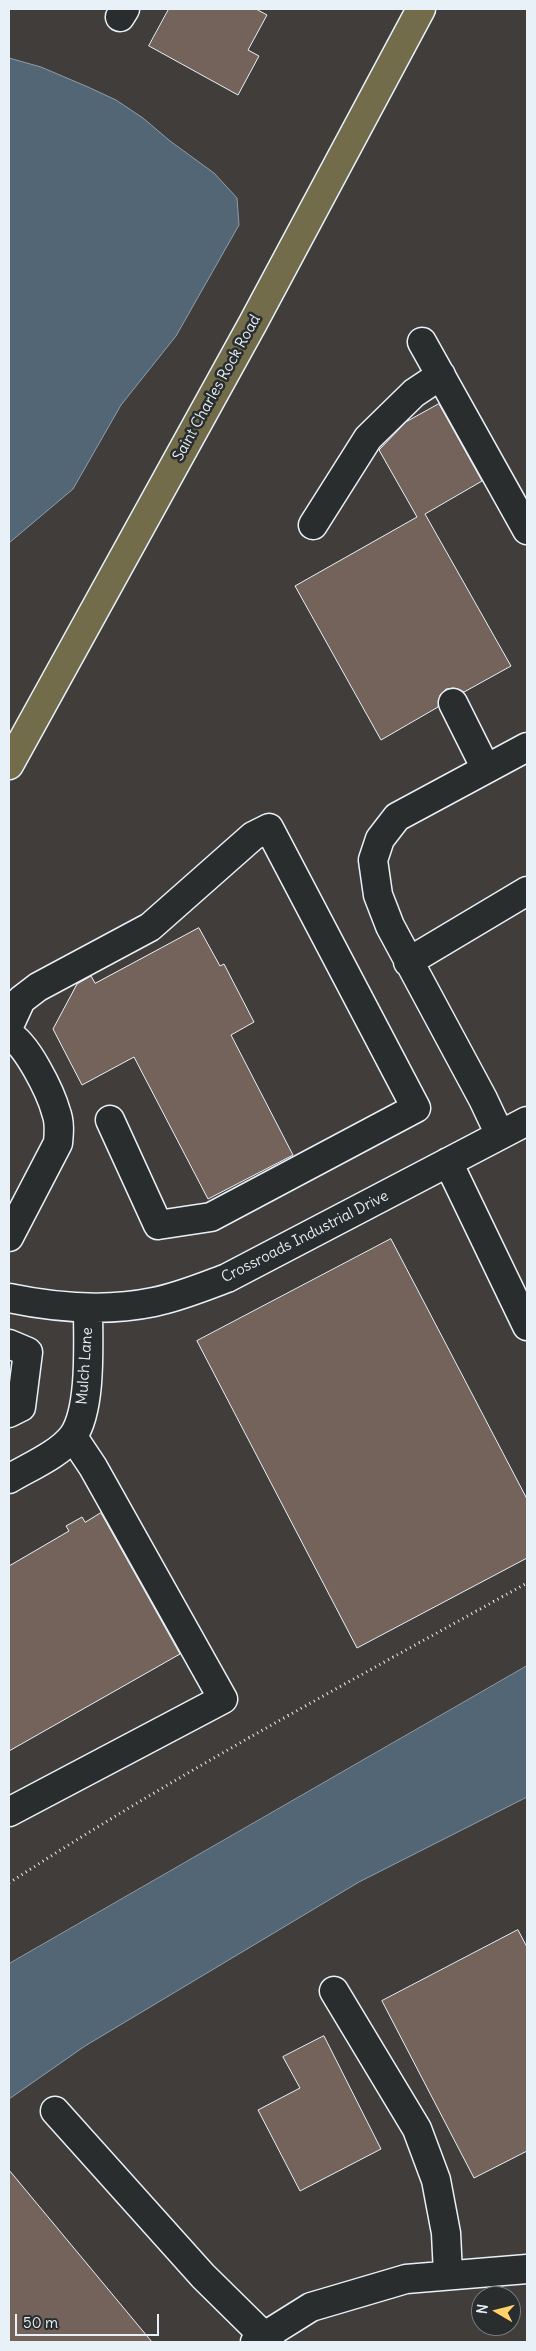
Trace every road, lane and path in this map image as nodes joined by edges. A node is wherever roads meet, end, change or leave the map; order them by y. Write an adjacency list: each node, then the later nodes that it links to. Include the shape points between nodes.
1 (421, 9): 8 (main road, Saint Charles Rock Road, via 258,314)
2 (422, 342): 3 (street)
3 (440, 375): 4 (street, via 414,393 368,438); 5 (street)
4 (313, 525)
5 (527, 530)
6 (453, 703): 9 (street)
7 (527, 747): 9 (street)
8 (9, 766)
9 (486, 769): 11 (street, via 397,817 380,839 373,860 378,894)
10 (527, 891): 11 (street)
11 (408, 962): 16 (street)
12 (9, 1026): 14 (street, via 21,1000 38,987 150,927 254,836 269,828 416,1108 211,1217 158,1225)
13 (9, 1035): 18 (street, via 17,1038 30,1057 56,1112 59,1130 58,1143)
14 (110, 1120)
15 (527, 1121): 16 (street, Crossroads Industrial Drive)
16 (500, 1135): 17 (street, Crossroads Industrial Drive)
17 (448, 1162): 20 (street, Crossroads Industrial Drive, via 227,1278 154,1302); 21 (street)
18 (9, 1237)
19 (9, 1298): 20 (street, Crossroads Industrial Drive, via 48,1306)
20 (88, 1308): 24 (street, Mulch Lane, via 87,1379 81,1416)
21 (527, 1326)
22 (9, 1344): 23 (street, via 28,1352 21,1406)
23 (9, 1413)
24 (73, 1437): 25 (street, via 54,1453); 27 (street, via 94,1467 223,1699)
25 (9, 1479)
26 (527, 1583): 28 (path, via 114,1816)
27 (9, 1812)
28 (9, 1883)
29 (334, 1990): 32 (street, via 417,2129 436,2180 446,2233)
30 (55, 2111): 33 (street)
31 (527, 2269): 32 (street)
32 (448, 2274): 33 (street, via 406,2279 311,2307)
33 (263, 2340)

